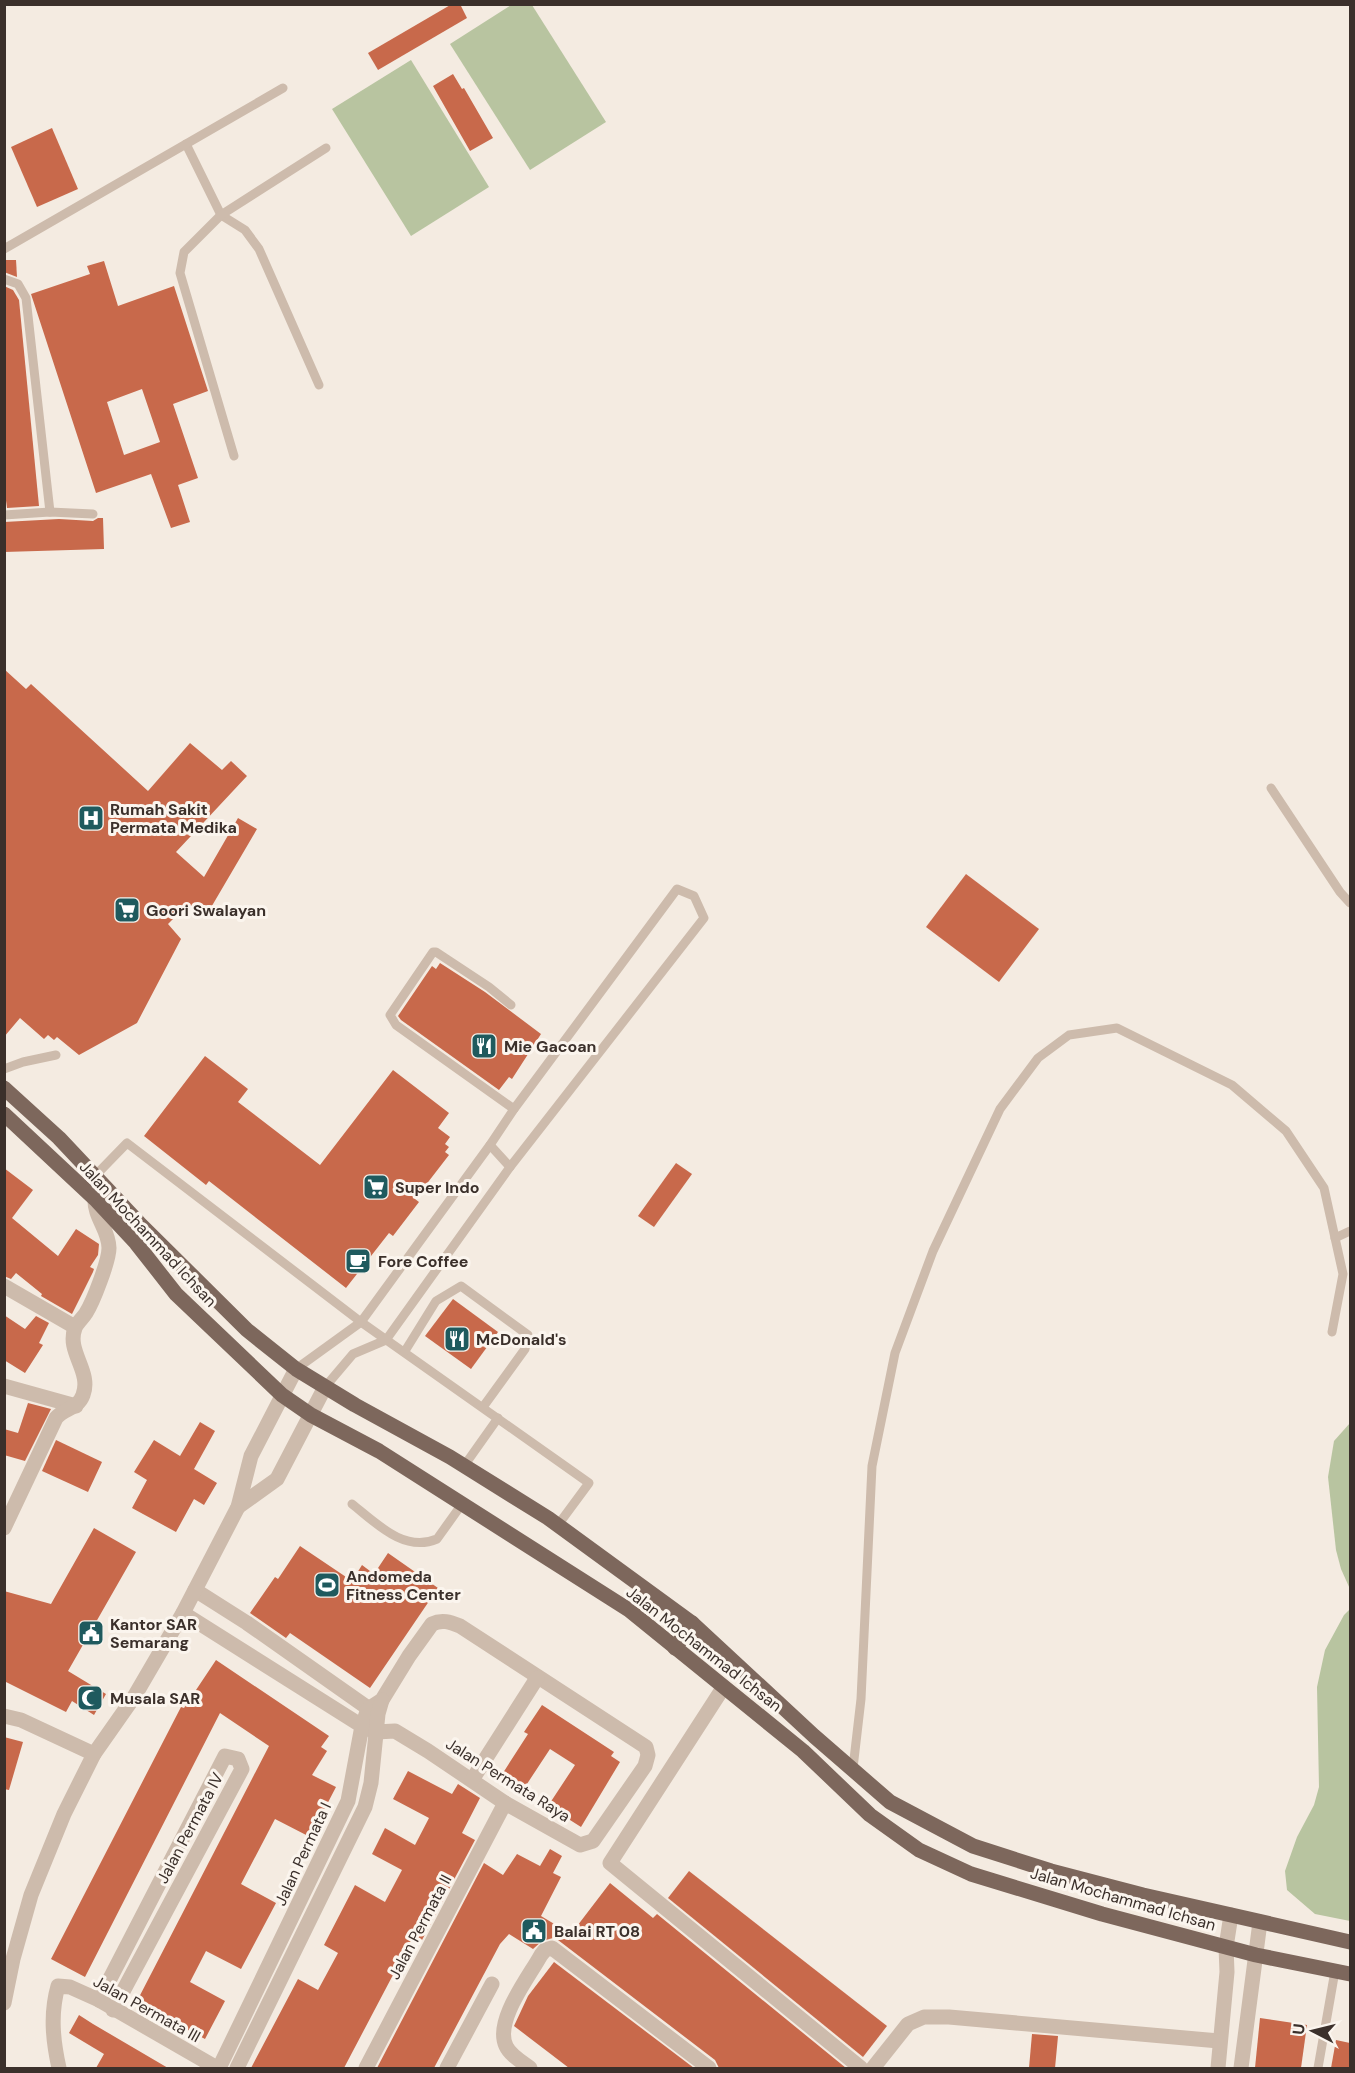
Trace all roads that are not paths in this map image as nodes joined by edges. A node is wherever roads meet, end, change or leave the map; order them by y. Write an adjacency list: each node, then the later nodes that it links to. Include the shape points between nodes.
1 (284, 88): 2 (lane)
2 (186, 144): 4 (lane); 5 (lane)
3 (326, 148): 4 (lane)
4 (221, 215): 7 (lane, via 245,230 260,249); 8 (lane, via 184,252 180,273)
5 (4, 249)
6 (4, 279): 9 (lane, via 18,284 26,298)
7 (319, 385)
8 (234, 456)
9 (50, 512): 10 (lane); 11 (lane)
10 (93, 514)
11 (4, 515)
12 (1271, 788): 13 (lane)
13 (1350, 903)
14 (511, 1005): 18 (lane, via 433,952 390,1015 396,1024)
15 (56, 1055): 16 (lane)
16 (4, 1069)
17 (4, 1088): 22 (main road, Jalan Mochammad Ichsan)
18 (514, 1108): 20 (lane); 21 (lane, via 677,889 694,896 704,918)
19 (4, 1114): 23 (main road, Jalan Mochammad Ichsan)
20 (490, 1145): 21 (lane); 29 (lane)
21 (510, 1167): 32 (lane)
22 (95, 1176): 23 (lane); 24 (main road, Jalan Mochammad Ichsan); 29 (lane, via 127,1143)
23 (83, 1188): 25 (main road, Jalan Mochammad Ichsan)
24 (106, 1188): 25 (street); 34 (main road, Jalan Mochammad Ichsan, via 220,1305)
25 (95, 1199): 30 (street, via 109,1248 87,1312); 37 (main road, Jalan Mochammad Ichsan, via 176,1294)
26 (1350, 1232): 27 (lane)
27 (1335, 1238): 31 (lane, via 1342,1274); 59 (lane, via 1324,1188 1286,1131 1232,1085 1117,1028 1069,1035 1038,1058 1000,1109 933,1251 895,1353 872,1466 861,1699)
28 (4, 1286): 30 (street)
29 (362, 1322): 32 (lane); 34 (lane)
30 (75, 1327): 38 (street, via 73,1350 86,1383)
31 (1332, 1332)
32 (386, 1340): 33 (lane); 36 (lane, via 353,1354)
33 (405, 1351): 39 (lane); 39 (lane, via 436,1301 461,1286 528,1335 525,1349)
34 (296, 1369): 36 (main road, Jalan Mochammad Ichsan); 37 (street)
35 (4, 1386): 38 (street)
36 (325, 1387): 40 (street); 42 (main road, Jalan Mochammad Ichsan)
37 (282, 1395): 40 (main road, Jalan Mochammad Ichsan); 45 (street, via 251,1456)
38 (76, 1406): 47 (street, via 56,1418)
39 (483, 1407): 41 (lane)
40 (311, 1415): 44 (main road, Jalan Mochammad Ichsan, via 379,1451); 45 (street, via 277,1479)
41 (498, 1418): 42 (lane); 46 (lane, via 589,1484)
42 (464, 1466): 46 (main road, Jalan Mochammad Ichsan)
43 (352, 1504): 44 (lane, via 397,1539 421,1543 437,1539)
44 (462, 1504): 51 (main road, Jalan Mochammad Ichsan, via 629,1610)
45 (238, 1507): 48 (street)
46 (558, 1525): 50 (main road, Jalan Mochammad Ichsan)
47 (4, 1528)
48 (195, 1590): 49 (street); 54 (street)
49 (183, 1613): 56 (street); 58 (street)
50 (692, 1623): 51 (main road); 59 (main road, Jalan Mochammad Ichsan)
51 (675, 1648): 53 (main road, Jalan Mochammad Ichsan)
52 (537, 1678): 54 (street, Jalan Permata Raya, via 460,1626 438,1621 409,1656); 60 (street); 62 (street, Jalan Permata Raya, via 646,1747 645,1766 589,1844 580,1845)
53 (723, 1688): 70 (main road, Jalan Mochammad Ichsan, via 803,1750 870,1815 919,1850 971,1874); 87 (street, via 610,1863)
54 (376, 1708): 56 (street); 57 (street, Jalan Permata Raya)
55 (4, 1716): 58 (street)
56 (369, 1729): 57 (street); 61 (street, Jalan Permata I); 63 (street, Jalan Permata I, via 371,1783)
57 (394, 1731): 60 (street, Jalan Permata Raya)
58 (94, 1754): 77 (street, via 31,1895)
59 (853, 1768): 66 (main road, Jalan Mochammad Ichsan, via 890,1802 973,1846)
60 (472, 1780): 62 (street, Jalan Permata Raya)
61 (348, 1801): 63 (street); 69 (street, Jalan Permata I)
62 (505, 1803): 83 (street, Jalan Permata II)
63 (365, 1807): 71 (street, Jalan Permata I)
64 (164, 1874): 65 (street); 65 (street, Jalan Permata IV, via 225,1756 238,1759 242,1769); 76 (street, Jalan Permata IV)
65 (180, 1886): 78 (street, Jalan Permata IV)
66 (1232, 1916): 67 (main road, Jalan Mochammad Ichsan); 70 (street)
67 (1260, 1922): 68 (main road, Jalan Mochammad Ichsan); 72 (street)
68 (1350, 1942)
69 (279, 1946): 71 (street); 81 (street, Jalan Permata I)
70 (1226, 1947): 72 (main road, Jalan Mochammad Ichsan); 79 (street)
71 (293, 1954): 82 (street, Jalan Permata I)
72 (1256, 1955): 73 (main road, Jalan Mochammad Ichsan); 90 (street)
73 (1335, 1971): 74 (main road, Jalan Mochammad Ichsan); 91 (lane)
74 (1350, 1974)
75 (492, 1983): 84 (street)
76 (99, 2000): 78 (street, Jalan Permata III); 80 (street, Jalan Permata III, via 58,1986 53,2012)
77 (4, 2003)
78 (113, 2010): 81 (street, Jalan Permata III)
79 (1219, 2041): 88 (street, via 924,2017 908,2024); 89 (street)
80 (59, 2068)
81 (218, 2068)
82 (237, 2068)
83 (366, 2068)
84 (447, 2068)
85 (530, 2068): 86 (street, via 506,2047 502,2032 506,2017 541,1955 552,1948)
86 (709, 2068)
87 (861, 2068)
88 (873, 2068)
89 (1218, 2068)
90 (1241, 2068)
91 (1318, 2068)

